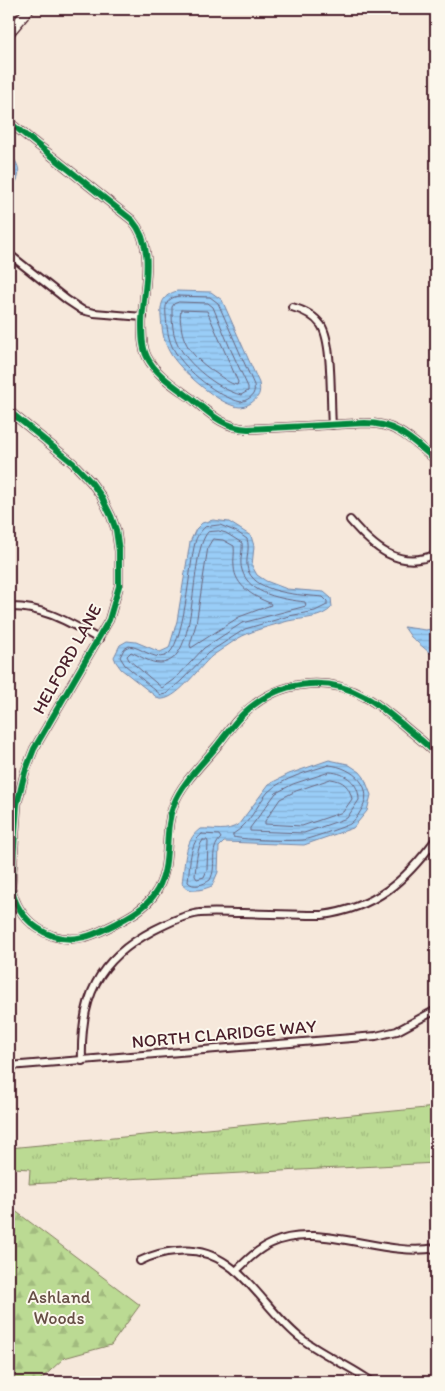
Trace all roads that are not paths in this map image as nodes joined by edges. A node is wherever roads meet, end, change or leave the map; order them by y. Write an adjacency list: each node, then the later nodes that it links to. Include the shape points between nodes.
1 (29, 9): 2 (street)
2 (9, 33)
3 (9, 122): 6 (street, via 139,228 147,253)
4 (9, 254): 6 (street, via 82,310)
5 (292, 307): 8 (street, via 311,315 325,333)
6 (142, 316): 8 (street, via 143,347 152,366 225,424 248,429)
7 (9, 411): 13 (street, HELFORD LANE, via 80,469 111,516 118,542 120,576 112,612)
8 (332, 425): 9 (street, via 376,423 391,426)
9 (436, 460)
10 (350, 520): 11 (street, via 372,543 393,557 414,560)
11 (436, 554)
12 (9, 607): 13 (street, via 48,613)
13 (99, 639): 14 (street, HELFORD LANE, via 34,749 17,804 11,877 13,896 36,928 55,936 70,939 89,936 134,914 150,901 165,871 170,815 176,798 240,717 270,694 298,685 315,684 353,691 378,705)
14 (436, 754)
15 (436, 839): 17 (street, via 404,878 380,896 356,907 322,915 200,913 178,919 132,942 112,960 92,991 83,1019)
16 (436, 1010): 17 (street, NORTH CLARIDGE WAY, via 397,1031 376,1036)
17 (82, 1061): 18 (street, NORTH CLARIDGE WAY)
18 (9, 1066)
19 (436, 1248): 21 (street, via 397,1249 318,1236 295,1236 277,1240)
20 (140, 1261): 21 (street, via 157,1253 194,1250 221,1259)
21 (236, 1270): 22 (street, via 298,1336)
22 (372, 1382)

